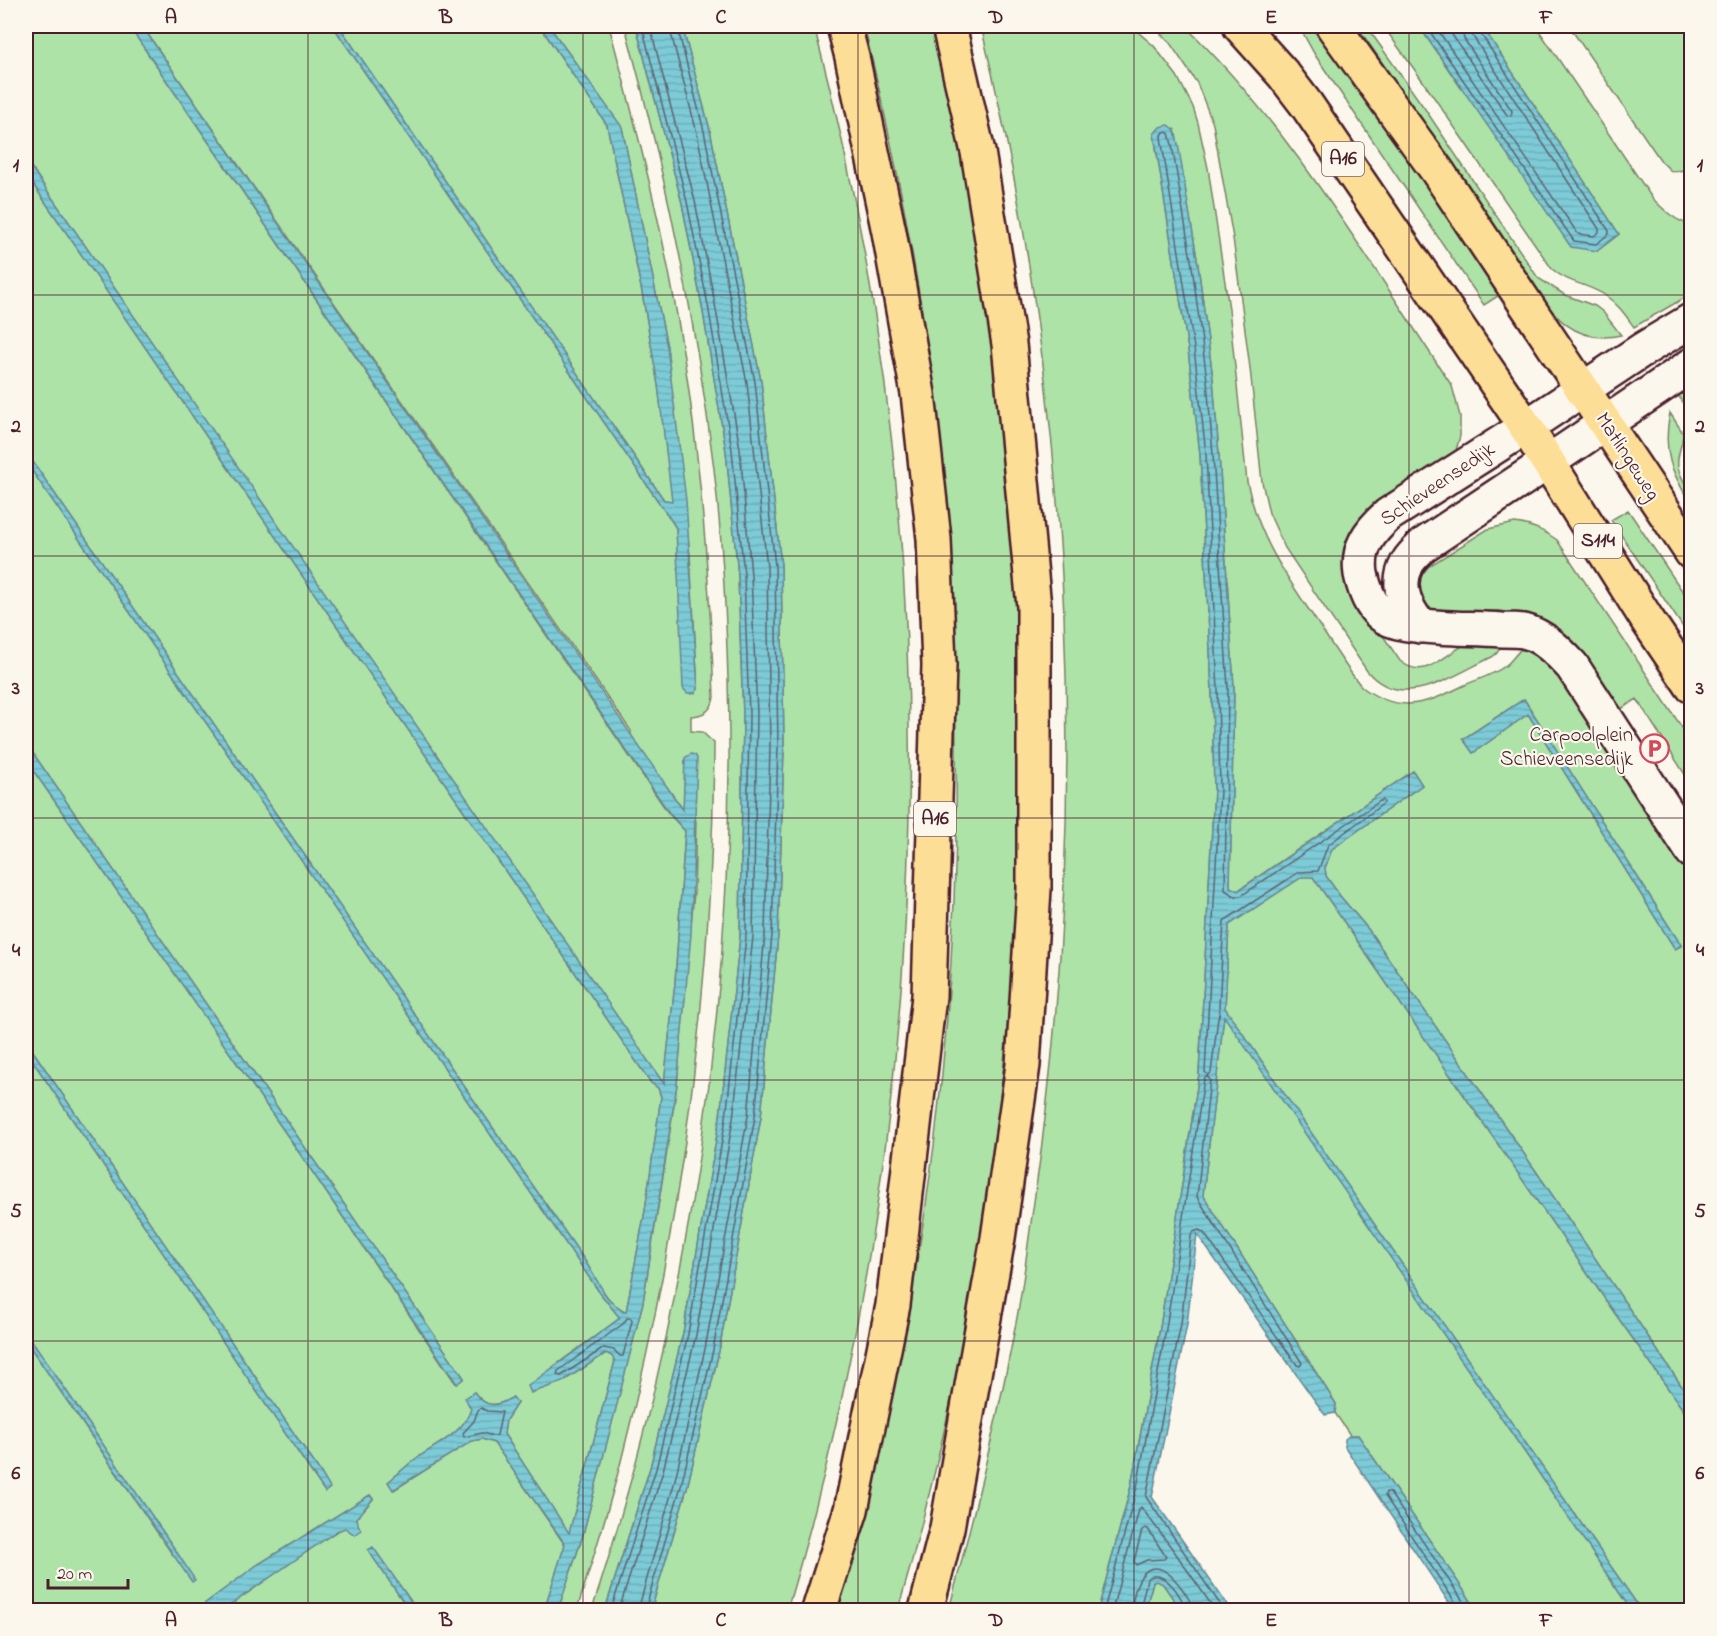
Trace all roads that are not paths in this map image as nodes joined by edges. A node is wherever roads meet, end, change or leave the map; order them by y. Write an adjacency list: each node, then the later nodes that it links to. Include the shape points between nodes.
1 (844, 26): 15 (highway, A16, via 889,232 918,394 933,539 939,665 929,996 893,1305 851,1510)
2 (949, 26): 16 (highway, via 978,152 1009,344 1034,607 1034,889 1023,1065 998,1238 947,1528)
3 (1240, 26): 9 (highway, A16, via 1306,104)
4 (1333, 26): 7 (highway, Matlingeweg, via 1438,172)
5 (1692, 320): 7 (street, Schieveensedijk)
6 (1692, 365): 8 (street, Schieveensedijk)
7 (1583, 390): 8 (highway, Matlingeweg); 9 (street, Schieveensedijk)
8 (1605, 423): 10 (street, Schieveensedijk); 11 (highway, Matlingeweg)
9 (1526, 427): 10 (highway, S114); 12 (street, Schieveensedijk, via 1388,516 1366,538 1360,570 1374,604 1383,616)
10 (1548, 462): 12 (street, Schieveensedijk, via 1422,546 1407,563 1403,595); 13 (highway, S114)
11 (1692, 553)
12 (1420, 626): 14 (street, Schieveensedijk, via 1525,632 1558,650)
13 (1692, 686)
14 (1692, 851)
15 (819, 1611)
16 (926, 1611)

